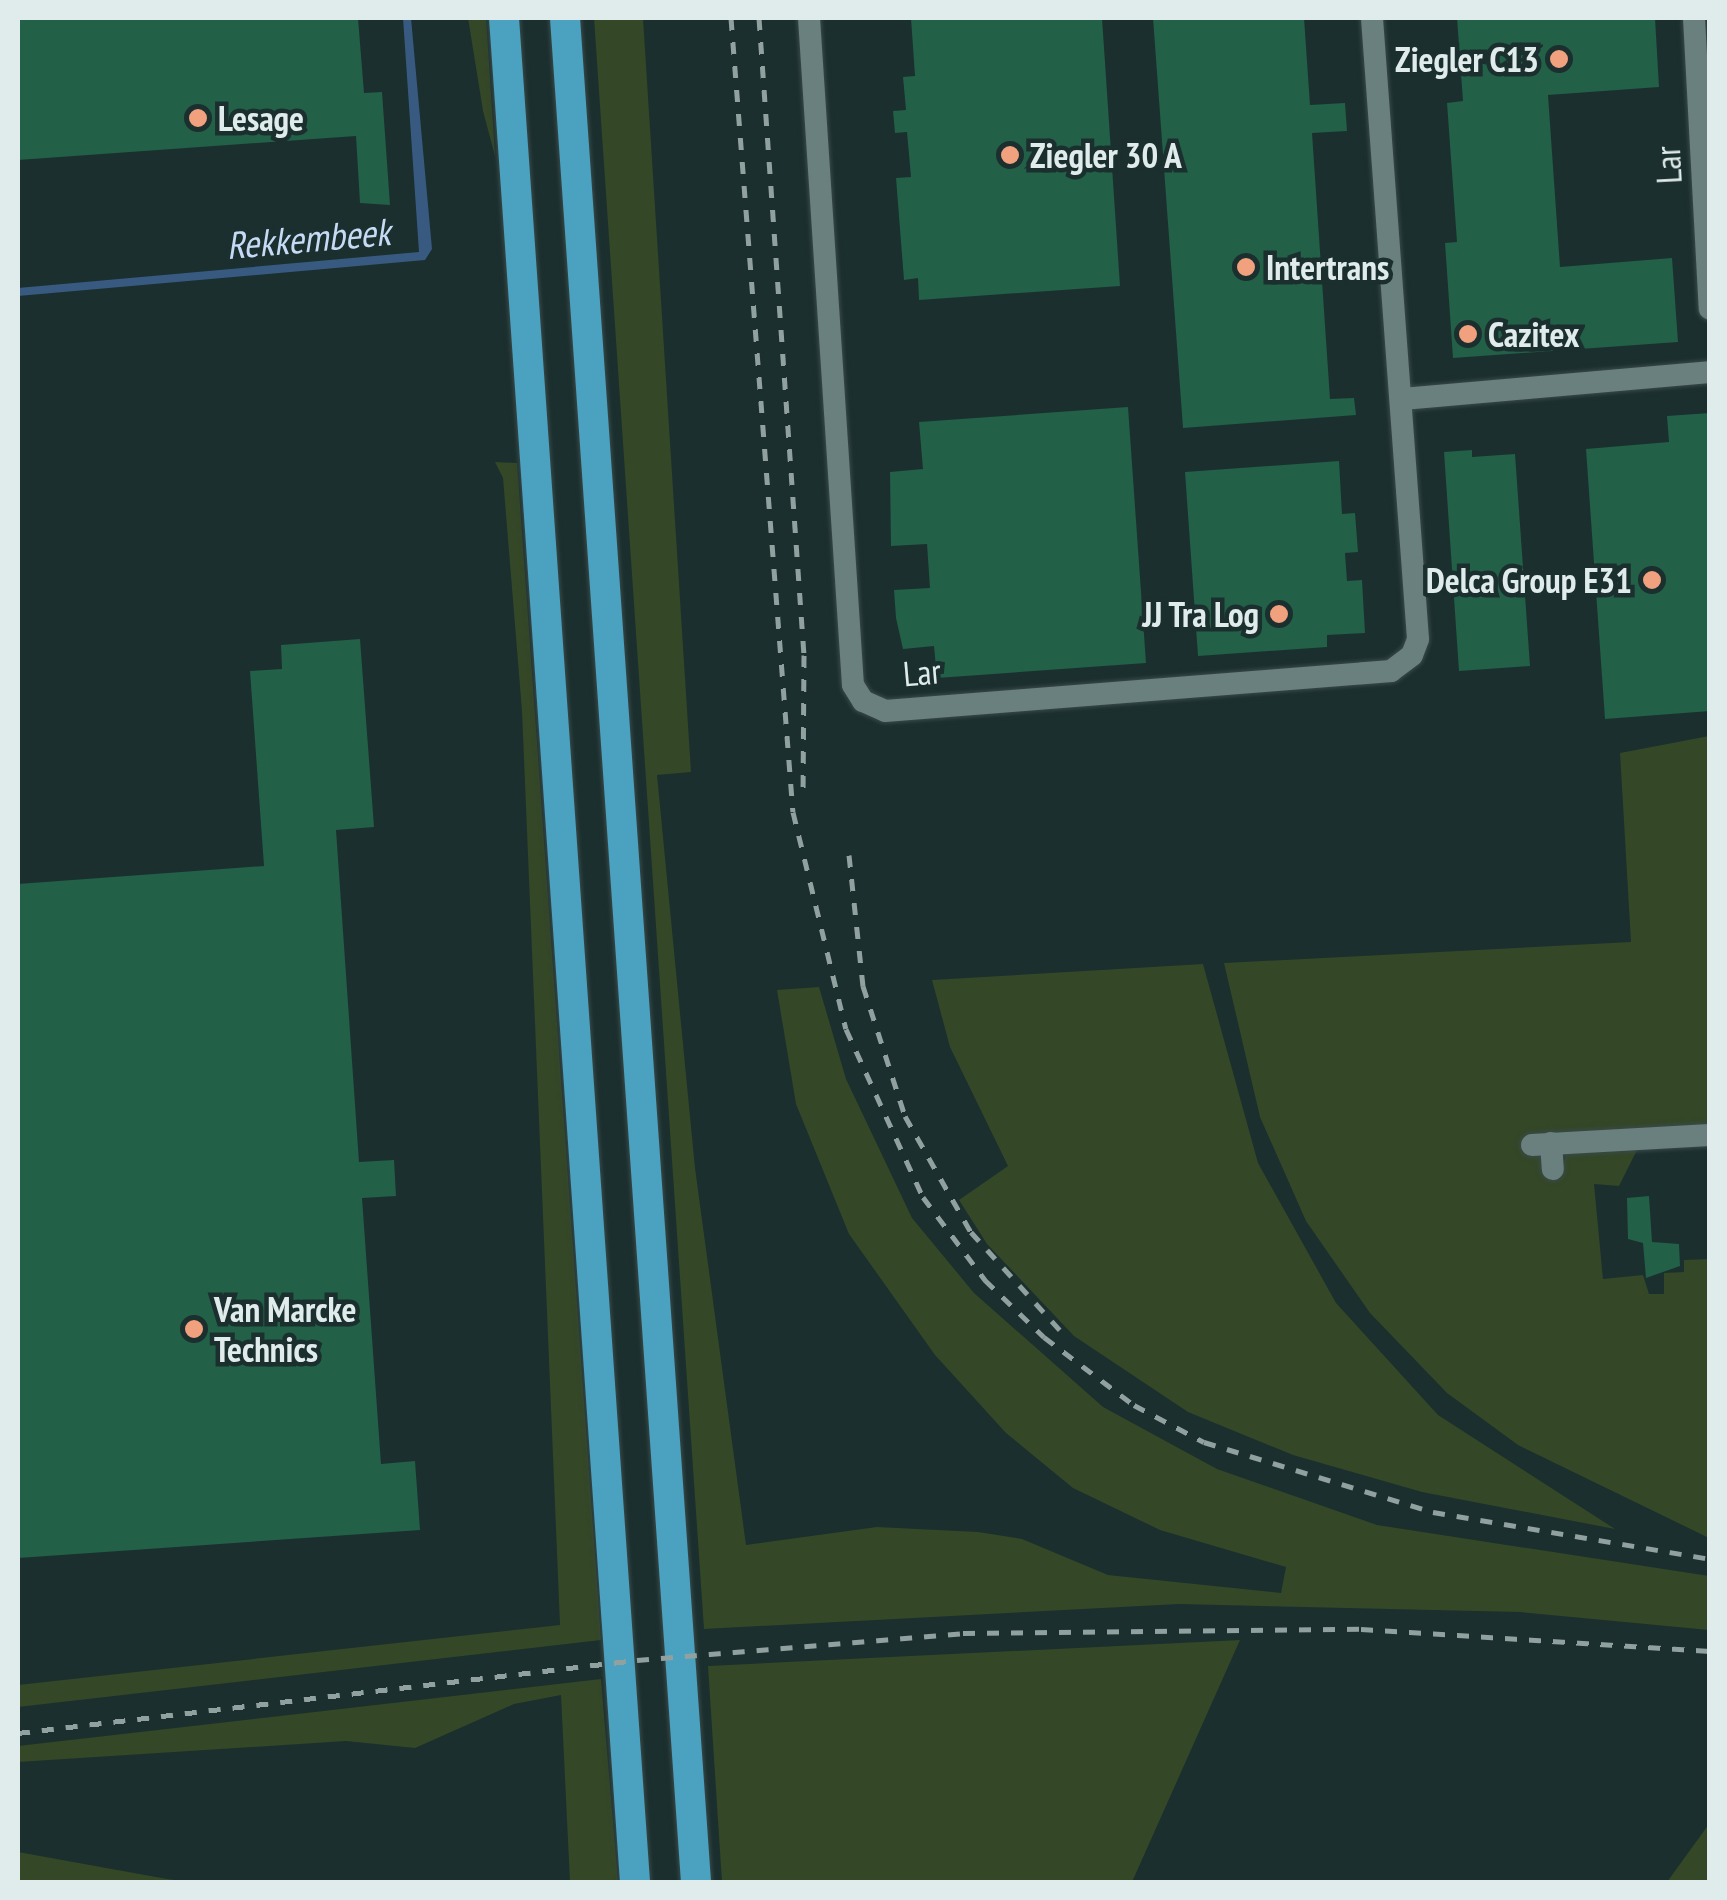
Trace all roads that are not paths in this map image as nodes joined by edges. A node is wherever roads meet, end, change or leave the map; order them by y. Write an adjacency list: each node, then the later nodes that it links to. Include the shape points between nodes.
1 (504, 18): 11 (highway)
2 (565, 18): 12 (highway)
3 (810, 18): 8 (street, Lar, via 853,685 863,702 884,711 1403,666 1418,639)
4 (1372, 18): 8 (street, Lar)
5 (1694, 18): 6 (street, Lar)
6 (1710, 310)
7 (1710, 372): 8 (street)
8 (1402, 399)
9 (1710, 1134): 10 (street, via 1542,1144)
10 (1552, 1169)
11 (634, 1882)
12 (696, 1882)

